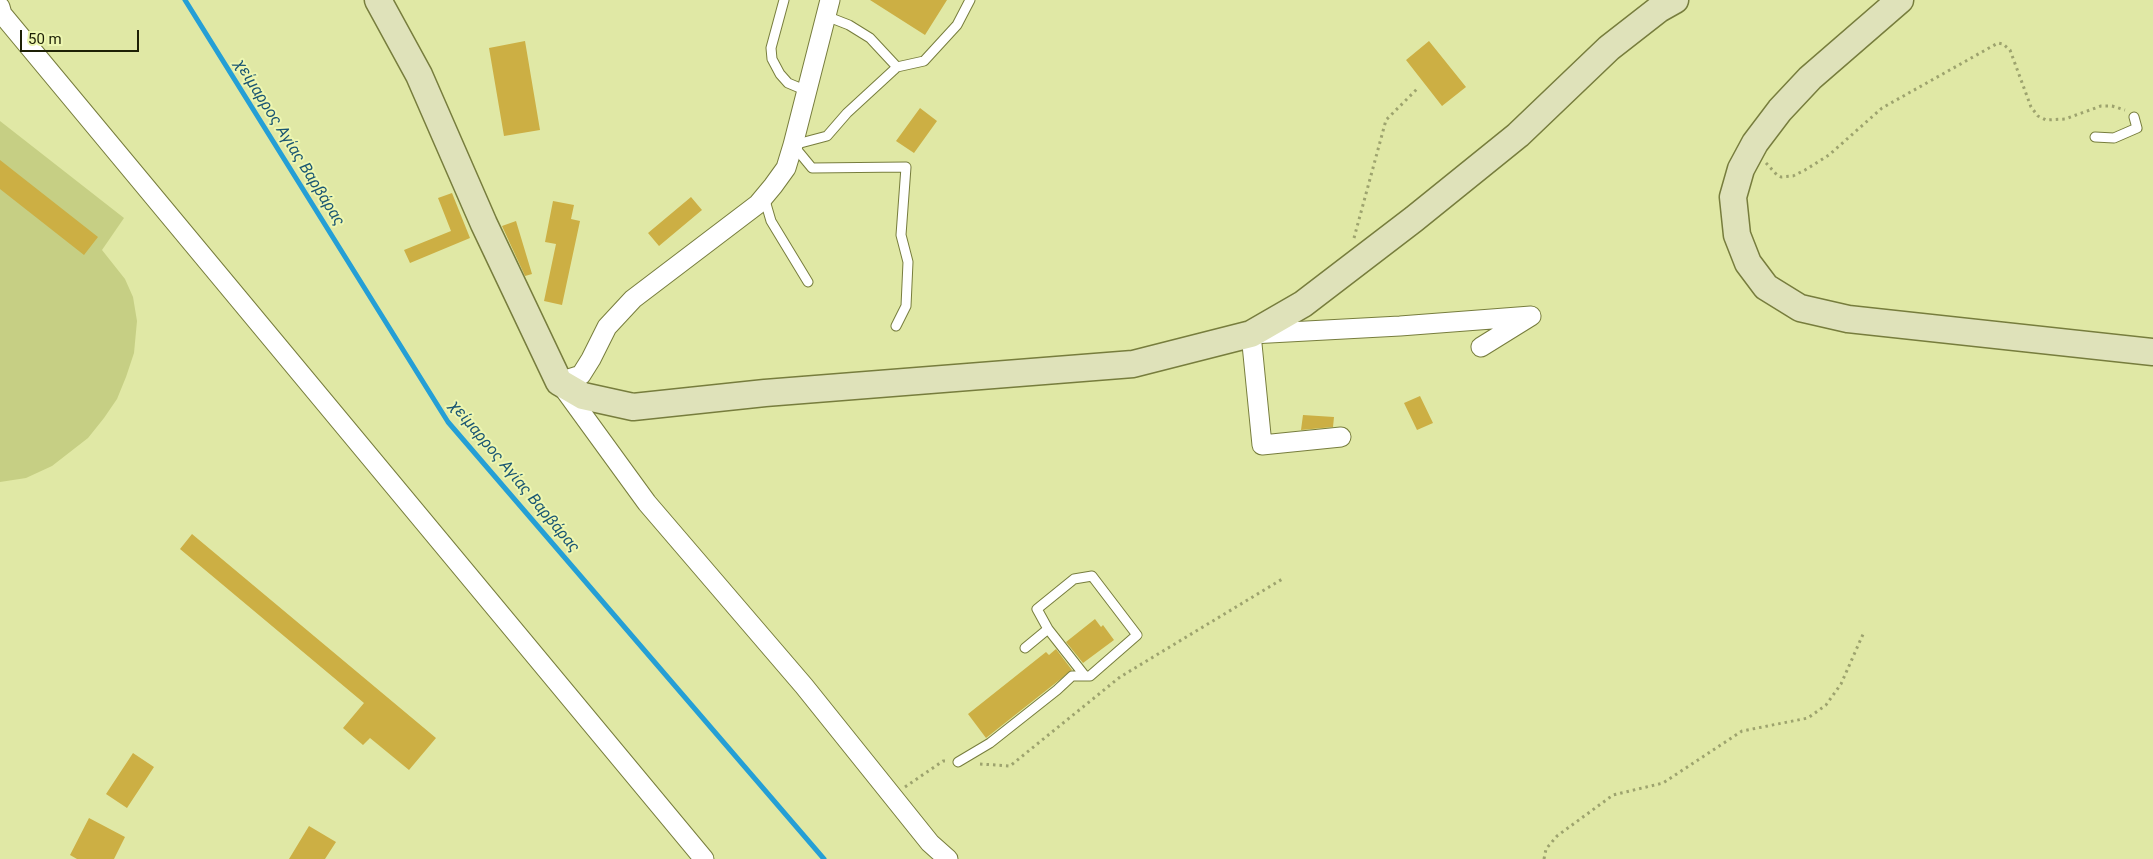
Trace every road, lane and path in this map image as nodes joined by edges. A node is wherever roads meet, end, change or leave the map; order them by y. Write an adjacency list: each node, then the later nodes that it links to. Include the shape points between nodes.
1 (378, 0): 22 (street, via 420,75 484,224)
2 (784, 0): 10 (lane, via 771,48 772,59 788,83)
3 (970, 0): 8 (lane, via 956,25 924,61)
4 (1675, 0): 16 (street, via 1658,9 1608,48 1518,136)
5 (1900, 0): 13 (street, via 1810,78)
6 (0, 7): 31 (street, via 2,14)
7 (828, 8): 8 (lane, via 870,38); 10 (street)
8 (897, 67): 14 (lane, via 846,113 826,136)
9 (1417, 89): 16 (path, via 1386,120)
10 (807, 91): 14 (street)
11 (2134, 117): 12 (lane, via 2137,128 2114,138); 13 (path, via 2125,109 2112,106 2092,108 2065,119 2046,120 2038,116 2031,107 2010,50 1998,43 1882,108 1829,155 1793,176 1777,175 1763,160)
12 (2095, 137)
13 (1754, 143): 21 (street, via 1741,169 1733,197 1737,235 1748,262 1766,287 1800,308 1848,319)
14 (793, 145): 15 (street, via 786,168); 18 (lane, via 812,168 906,167 901,235 908,262 906,306)
15 (764, 197): 17 (lane, via 771,221); 22 (street, via 633,299 607,327 581,375)
16 (1345, 272): 19 (street, via 1303,304)
17 (808, 282)
18 (896, 326)
19 (1251, 334): 20 (street, via 1530,316); 22 (street, via 1133,364 765,393 633,407 583,396); 23 (street, via 1262,444)
20 (1481, 346)
21 (2153, 352)
22 (558, 382): 30 (street, via 647,503 804,686)
23 (1341, 437)
24 (1284, 578): 29 (path, via 1120,677 1010,766)
25 (1048, 629): 27 (lane); 28 (lane); 28 (lane, via 1037,609 1074,579 1092,576 1136,635 1090,676)
26 (1864, 632): 33 (path, via 1841,684 1826,705 1808,718 1742,731 1663,782 1612,795 1556,836 1546,849)
27 (1025, 648)
28 (1085, 676): 29 (lane, via 1072,676 990,743)
29 (958, 762): 30 (path, via 944,761)
30 (892, 796): 32 (street, via 930,843)
31 (704, 859)
32 (948, 859)
33 (1544, 859)

